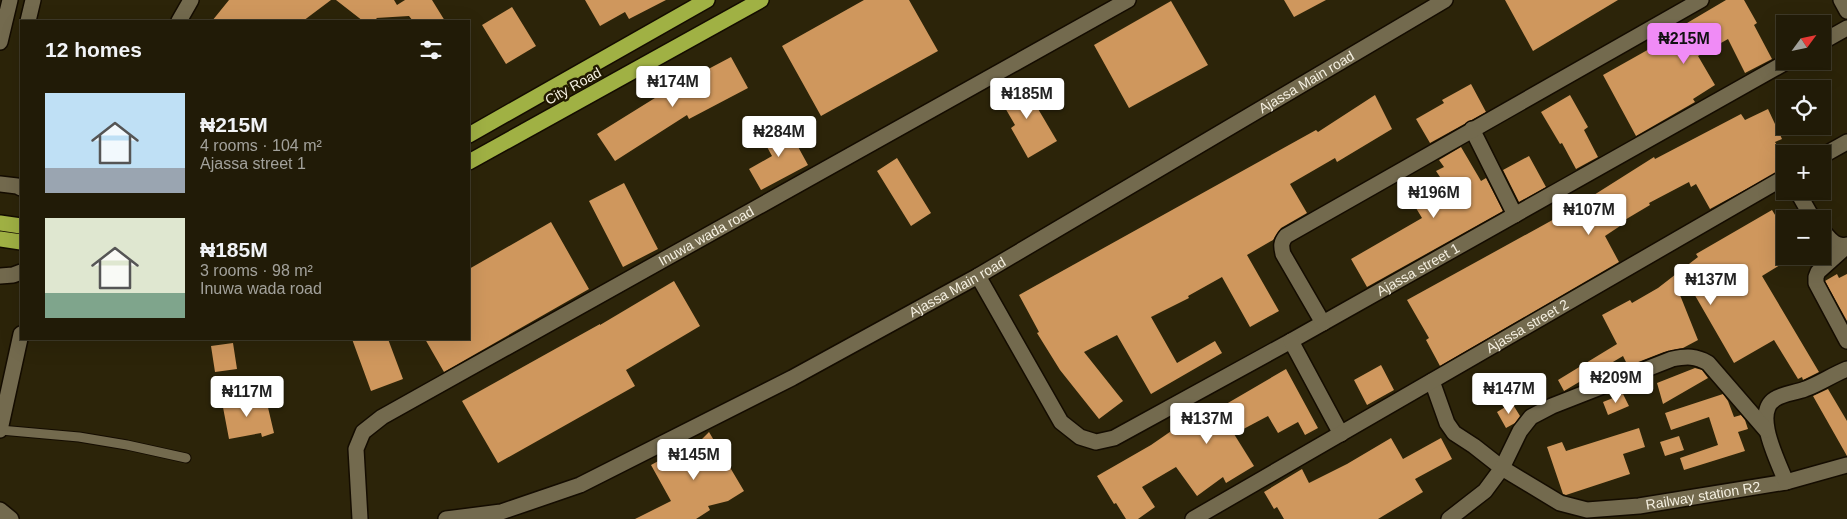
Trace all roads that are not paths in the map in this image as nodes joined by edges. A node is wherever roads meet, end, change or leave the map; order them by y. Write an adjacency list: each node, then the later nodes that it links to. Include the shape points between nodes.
1 (10, 0): 15 (street)
2 (33, 0): 11 (street)
3 (191, 0): 12 (street)
4 (707, 0): 18 (highway, City Road)
5 (761, 0): 20 (highway, City Road)
6 (1128, 0): 52 (street, Inuwa wada road, via 382,418 363,432 356,449)
7 (1701, 0): 17 (street)
8 (1840, 0): 10 (street)
9 (1440, 1): 36 (street, Ajassa Main road)
10 (1847, 10)
11 (28, 20)
12 (180, 20)
13 (1847, 28): 14 (street)
14 (1831, 37)
15 (0, 42)
16 (1776, 68): 27 (street, Ajassa street 1)
17 (1472, 129): 27 (street); 37 (street, via 1286,236 1281,246 1283,254)
18 (473, 131)
19 (1847, 142): 21 (street)
20 (505, 143): 22 (highway, City Road); 23 (street, City Road)
21 (1831, 151)
22 (470, 161)
23 (470, 169)
24 (1776, 182): 42 (street, Ajassa street 2)
25 (0, 184): 26 (street)
26 (20, 188)
27 (1515, 215): 37 (street, Ajassa street 1)
28 (0, 223): 29 (highway)
29 (20, 226)
30 (1831, 238): 33 (street, via 1837,244)
31 (0, 239): 32 (highway)
32 (20, 242)
33 (1847, 245): 40 (street, via 1816,276 1816,283)
34 (20, 272): 35 (street)
35 (0, 276)
36 (978, 276): 39 (street, Ajassa street 1, via 1061,422 1080,436 1096,442 1114,438); 53 (street, Ajassa Main road, via 792,378 580,485 501,512)
37 (1323, 323): 39 (street, Ajassa street 1)
38 (20, 339): 43 (street)
39 (1291, 341): 45 (street)
40 (1847, 341)
41 (1847, 369): 44 (street, via 1773,400 1766,412)
42 (1432, 381): 45 (street, Ajassa street 2); 48 (street, Railway station R2, via 1447,423 1454,433)
43 (0, 430): 46 (lane, via 79,437)
44 (1766, 430): 48 (street, via 1708,364 1699,358 1686,356 1620,379 1531,417 1520,431); 49 (street)
45 (1342, 434): 54 (street, Ajassa street 2)
46 (186, 458)
47 (1847, 466): 49 (street, Railway station R2)
48 (1502, 468): 49 (street, Railway station R2, via 1560,503 1587,510 1639,506); 55 (street, via 1485,492)
49 (1786, 482)
50 (0, 510): 51 (street)
51 (11, 519)
52 (360, 519)
53 (446, 519)
54 (1193, 519)
55 (1449, 519)

